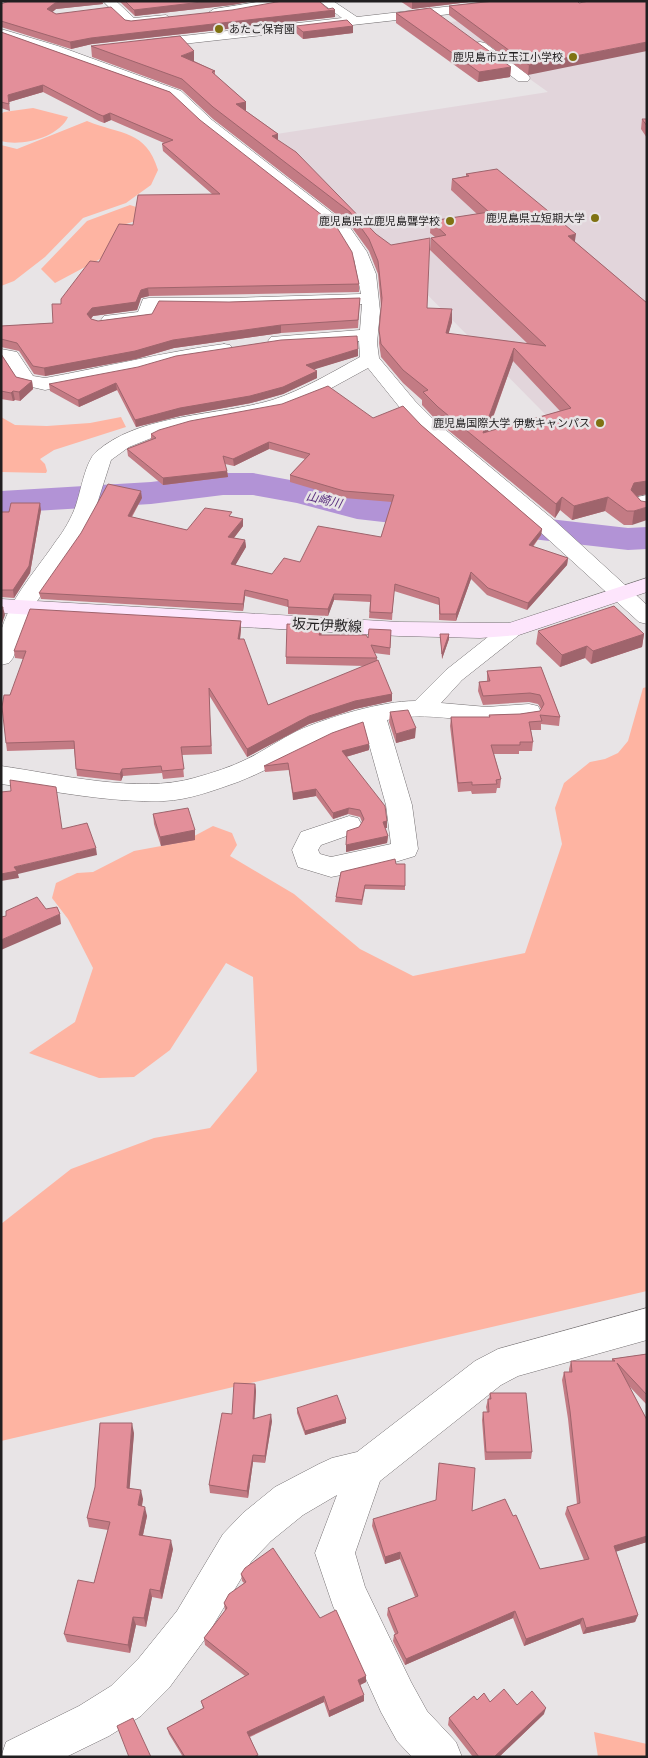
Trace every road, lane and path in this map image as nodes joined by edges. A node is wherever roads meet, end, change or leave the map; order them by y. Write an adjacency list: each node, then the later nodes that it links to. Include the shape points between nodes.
1 (286, 1): 5 (street)
2 (325, 1): 11 (street)
3 (531, 1): 7 (street)
4 (112, 4): 6 (street); 10 (street)
5 (264, 4): 8 (street); 13 (street)
6 (95, 10)
7 (434, 13): 11 (street); 12 (street)
8 (205, 14)
9 (177, 17): 10 (street)
10 (131, 22): 16 (street)
11 (356, 22): 13 (street)
12 (451, 26)
13 (296, 28): 16 (street)
14 (1, 33): 19 (street)
15 (472, 41): 20 (street)
16 (154, 44): 17 (street)
17 (136, 46)
18 (92, 50): 19 (street)
19 (71, 56): 21 (street, via 176,94 207,123 343,229 356,245 368,272)
20 (523, 78)
21 (370, 299): 22 (street, via 228,303 162,301 148,303 146,316); 23 (street)
22 (99, 322)
23 (368, 335): 24 (street); 27 (street)
24 (262, 343)
25 (242, 346): 29 (street, via 174,356 45,384)
26 (1, 354): 29 (street, via 11,356)
27 (370, 359): 33 (street, via 429,426); 34 (street, via 308,393 275,405 187,421 122,443 102,457 89,499 68,539)
28 (1, 379): 29 (street)
29 (26, 380)
30 (647, 501): 31 (street, via 640,502)
31 (647, 509)
32 (647, 585): 33 (main road, 坂元伊敷線)
33 (622, 593): 35 (street); 36 (main road, 坂元伊敷線)
34 (12, 606): 36 (main road, 坂元伊敷線, via 399,630); 37 (street)
35 (647, 617)
36 (510, 630): 38 (street, via 454,675)
37 (1, 658)
38 (421, 709): 39 (street, via 487,716); 40 (street, via 400,709)
39 (529, 712)
40 (373, 716): 41 (street, via 306,737 256,765 228,776 166,792 117,791); 42 (street, via 399,804 405,849 331,866 308,860 304,850 310,839)
41 (1, 775)
42 (349, 825)
43 (647, 1324): 44 (street, via 511,1361 488,1373)
44 (366, 1469): 45 (street, via 332,1477 288,1501 237,1548 191,1625 154,1674 126,1701 94,1721); 46 (street, via 334,1553 347,1592 396,1697 412,1726)
45 (21, 1757)
46 (440, 1757)

